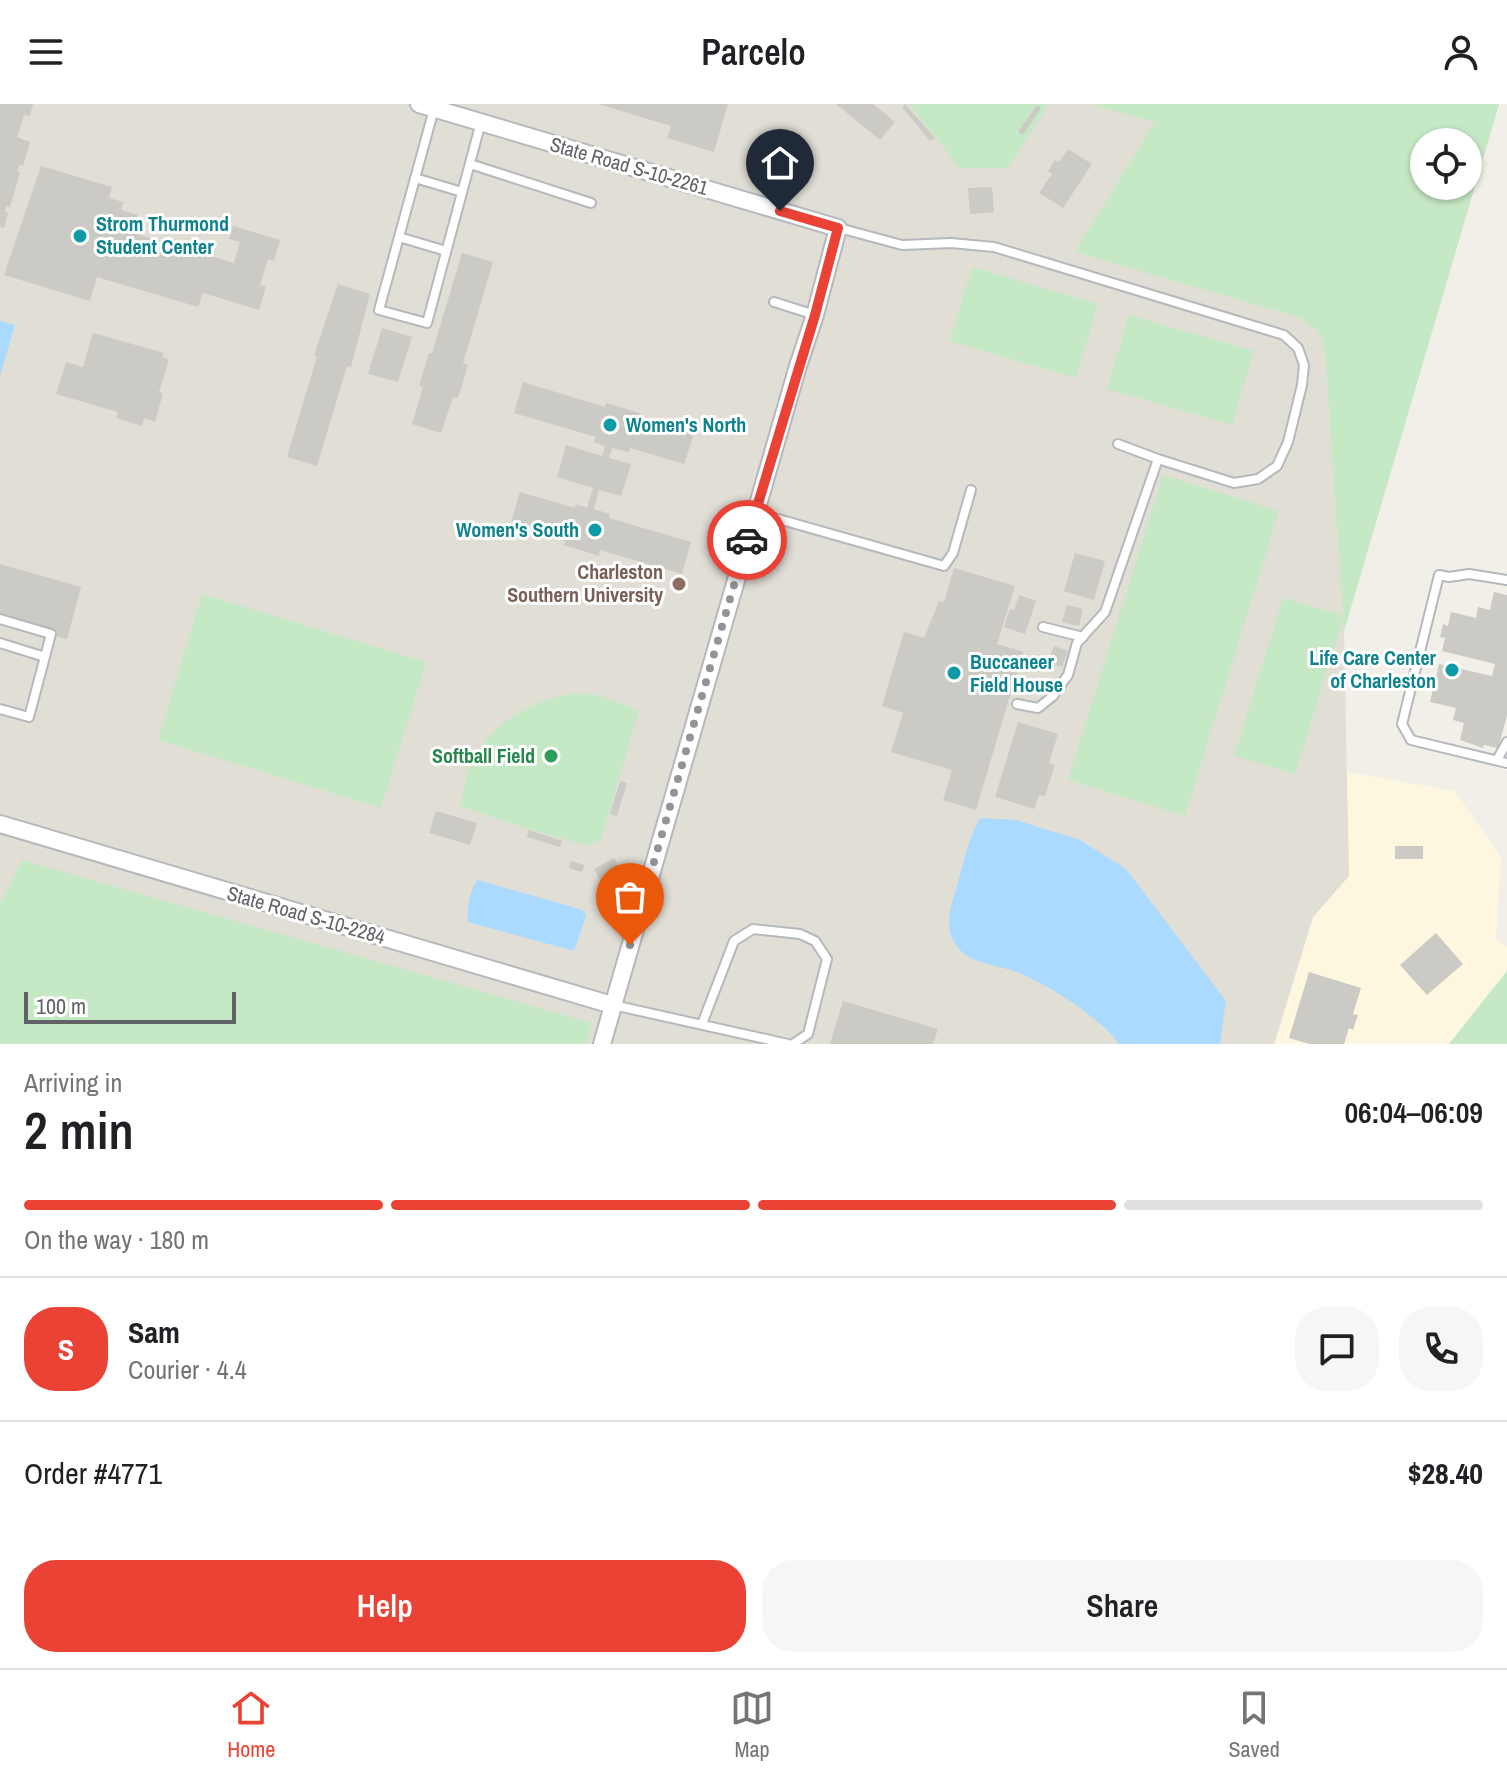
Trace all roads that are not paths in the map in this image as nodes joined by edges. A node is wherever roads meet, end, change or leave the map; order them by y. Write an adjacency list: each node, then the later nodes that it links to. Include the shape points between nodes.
1 (427, 106): 2 (street, State Road S-10-2261); 4 (lane)
2 (481, 122): 3 (lane); 7 (street, State Road S-10-2261)
3 (470, 164): 5 (lane); 6 (lane)
4 (415, 178): 5 (lane); 8 (lane)
5 (462, 192): 9 (lane)
6 (591, 203)
7 (838, 228): 11 (street); 13 (lane, via 902,245 994,247 1284,335 1298,348 1304,365 1302,385 1277,466 1258,479 1234,483)
8 (399, 237): 9 (lane); 9 (lane, via 379,310 427,323)
9 (446, 251)
10 (774, 302): 11 (lane)
11 (815, 315): 15 (street)
12 (1118, 444): 13 (lane)
13 (1158, 459): 19 (lane, via 1105,612)
14 (971, 490): 15 (lane, via 953,553 944,566)
15 (757, 513): 28 (street)
16 (1507, 580): 25 (lane, via 1439,575 1402,724 1411,740)
17 (0, 619): 21 (lane, via 51,634)
18 (1043, 627): 19 (lane)
19 (1083, 637): 22 (lane, via 1053,696 1038,708)
20 (0, 643): 21 (lane)
21 (45, 657): 23 (lane, via 29,717)
22 (1017, 704)
23 (0, 709)
24 (1507, 742): 25 (lane)
25 (1497, 760): 26 (lane)
26 (1507, 763)
27 (0, 824): 28 (street, State Road S-10-2284)
28 (612, 1005): 29 (lane); 30 (street)
29 (702, 1024): 31 (lane); 31 (lane, via 734,941 753,929 800,934 815,941 827,959 808,1034)
30 (602, 1044)
31 (790, 1044)

